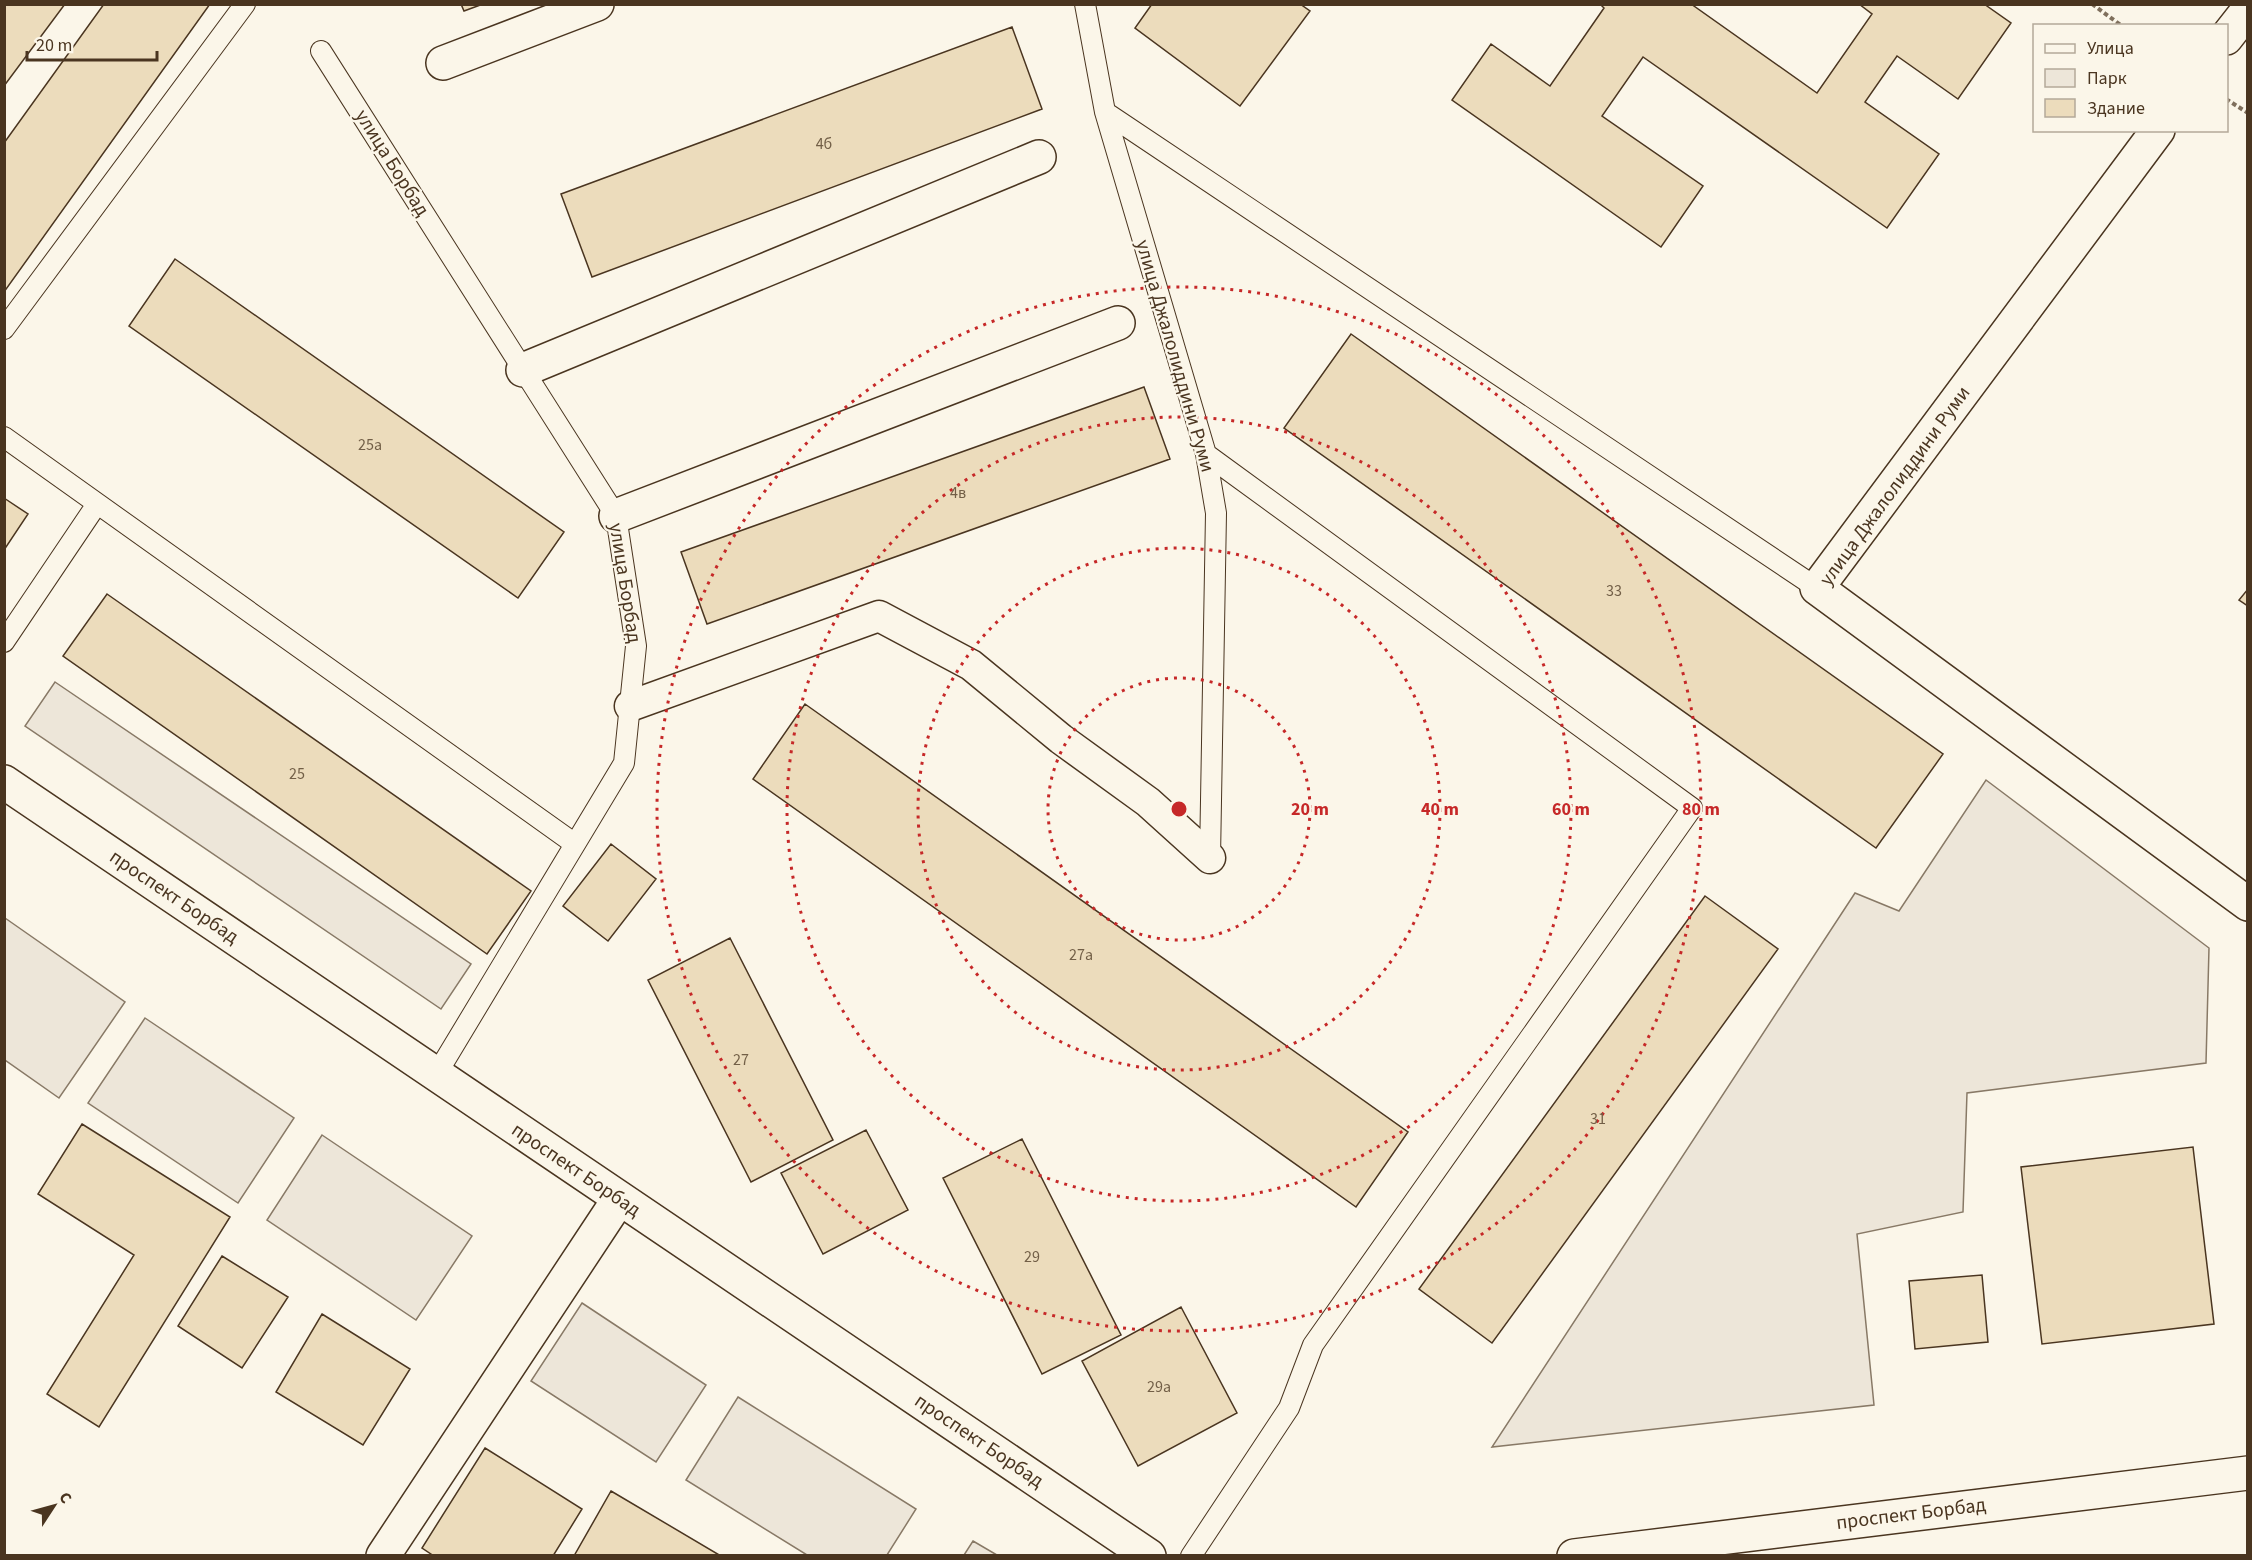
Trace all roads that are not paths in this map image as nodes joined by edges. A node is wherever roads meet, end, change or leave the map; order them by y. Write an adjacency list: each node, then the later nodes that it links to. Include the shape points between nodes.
1 (245, 4): 12 (lane)
2 (597, 4): 7 (street)
3 (1085, 4): 8 (lane, улица Джалолиддини Руми)
4 (2247, 10): 5 (street)
5 (2228, 35)
6 (321, 51): 13 (lane, улица Борбад)
7 (443, 63)
8 (1105, 112): 15 (lane, улица Джалолиддини Руми); 18 (lane)
9 (2157, 132): 18 (street, улица Джалолиддини Руми)
10 (1039, 157): 13 (street)
11 (1118, 323): 17 (street)
12 (4, 328)
13 (523, 370): 17 (lane, улица Борбад)
14 (4, 437): 16 (lane)
15 (1206, 454): 23 (lane, улица Джалолиддини Руми, via 1216,513); 30 (lane, via 1692,808 1313,1345 1289,1408)
16 (97, 504): 19 (lane); 22 (lane)
17 (616, 516): 20 (lane, улица Борбад, via 636,646)
18 (1817, 588): 24 (street, улица Джалолиддини Руми)
19 (4, 642)
20 (630, 706): 22 (lane, улица Борбад, via 624,763); 23 (street, via 879,616 971,665 1148,802)
21 (4, 782): 25 (street, проспект Борбад)
22 (575, 844): 25 (lane, улица Борбад)
23 (1210, 858)
24 (2247, 904)
25 (436, 1075): 26 (street, проспект Борбад)
26 (619, 1199): 28 (street); 29 (street, проспект Борбад)
27 (2247, 1473): 31 (street, проспект Борбад)
28 (383, 1556)
29 (1149, 1556)
30 (1191, 1556)
31 (1574, 1556)

